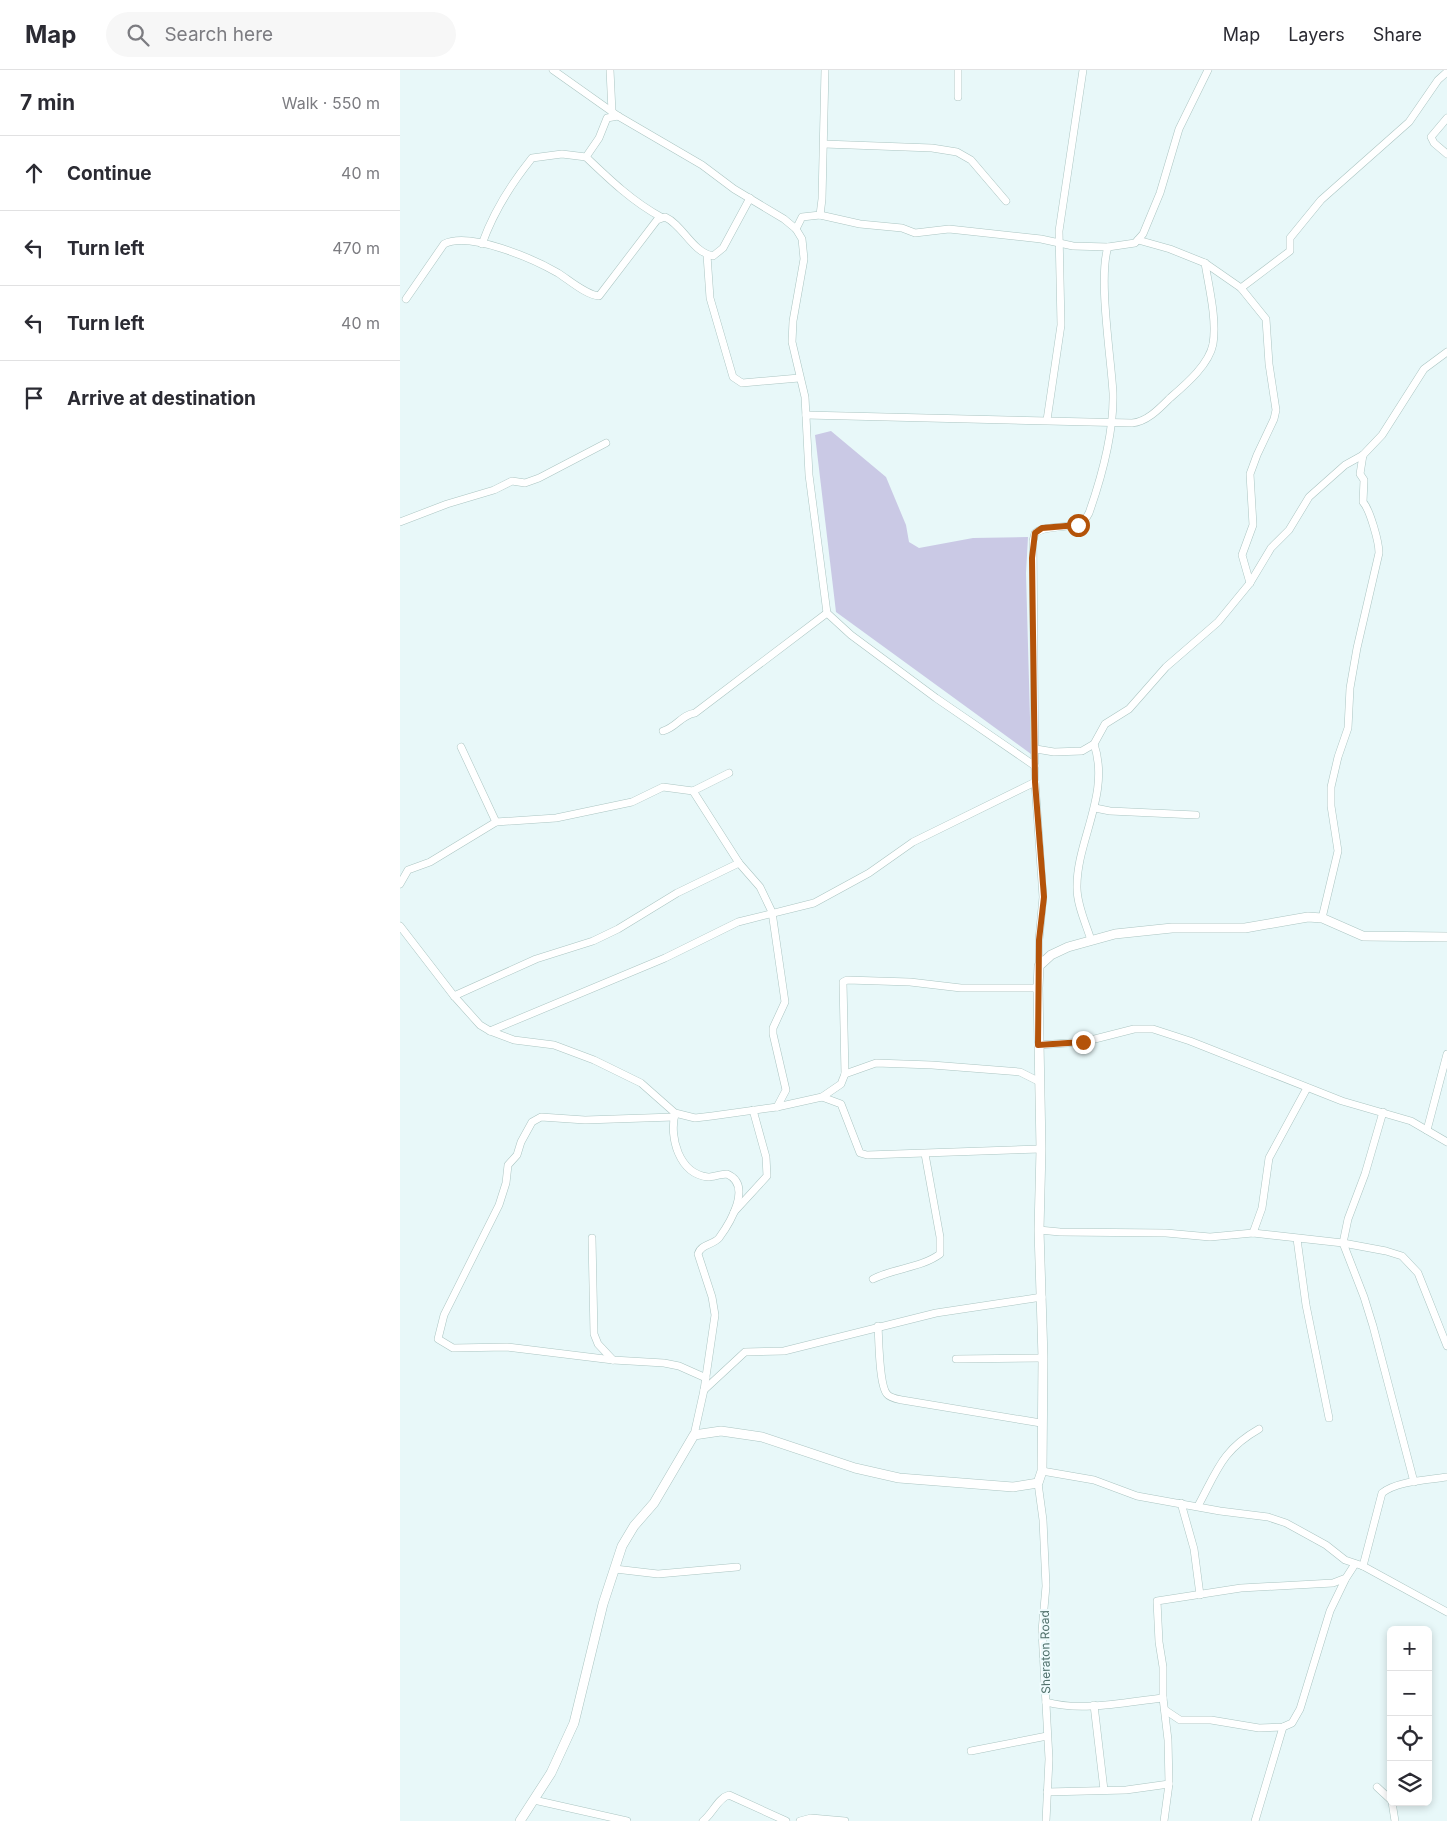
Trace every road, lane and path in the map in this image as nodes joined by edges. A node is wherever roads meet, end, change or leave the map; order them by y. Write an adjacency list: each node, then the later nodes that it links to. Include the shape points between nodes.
1 (554, 70): 9 (street)
2 (610, 70): 9 (street)
3 (825, 70): 11 (street)
4 (958, 70): 8 (street)
5 (1084, 70): 20 (street)
6 (1208, 70): 19 (street, via 1179,129 1160,193)
7 (1447, 72): 25 (street, via 1409,122 1309,213 1290,238 1290,251)
8 (958, 98)
9 (615, 114): 13 (street, via 607,118); 14 (street, via 702,165)
10 (1447, 118): 12 (street, via 1431,137)
11 (824, 144): 15 (street, via 957,152 971,160); 16 (street)
12 (1447, 154)
13 (586, 157): 17 (street, via 642,206); 21 (street, via 562,154 532,158 513,182)
14 (750, 198): 18 (street); 23 (street, via 723,248 718,254)
15 (1006, 201)
16 (820, 215): 18 (street, via 802,217); 20 (street, via 915,233 949,229)
17 (662, 217): 21 (street, via 599,296 535,261 500,247); 23 (street, via 670,219)
18 (796, 229): 28 (street, via 804,250 792,335)
19 (1138, 240): 22 (street); 24 (street)
20 (1058, 242): 22 (street); 30 (street, via 1061,325)
21 (482, 244): 26 (street, via 453,240 444,244)
22 (1108, 247): 31 (street, via 1106,289)
23 (707, 255): 28 (street, via 710,298 733,377 742,383)
24 (1205, 263): 25 (street); 31 (street, via 1212,318 1213,345 1209,353 1181,388 1144,420 1132,423)
25 (1241, 288): 35 (street, via 1266,319 1276,410 1250,474 1252,524 1242,556)
26 (406, 299)
27 (1447, 352): 33 (street, via 1424,368 1382,435)
28 (799, 378): 29 (street, via 805,396)
29 (806, 415): 30 (street); 36 (street, via 810,484)
30 (1047, 420): 31 (street)
31 (1112, 421): 40 (street, via 1086,520 1078,525 1042,528 1032,541)
32 (606, 443): 34 (street, via 539,478 525,483 512,480 494,490)
33 (1364, 455): 35 (street, via 1344,465 1315,489); 51 (street, via 1360,474 1364,480 1363,502 1379,542 1379,553 1357,648 1348,728 1332,787 1330,806 1338,851)
34 (400, 522)
35 (1250, 582): 38 (street, via 1210,631 1166,667 1129,709 1105,724)
36 (827, 613): 37 (street, via 695,713 684,715 671,729); 41 (street, via 851,635 936,698)
37 (663, 731)
38 (1094, 744): 40 (street, via 1082,751); 45 (street, via 1098,758)
39 (461, 747): 47 (street)
40 (1036, 749): 41 (street)
41 (1035, 766): 43 (street)
42 (729, 773): 44 (street)
43 (1035, 782): 50 (street, via 913,842 869,873 814,903); 55 (street, via 1044,897)
44 (693, 791): 47 (street, via 660,787 632,802 556,818); 48 (street)
45 (1095, 808): 46 (street); 54 (street, via 1076,889)
46 (1196, 814)
47 (496, 822): 49 (street, via 430,862 408,870)
48 (739, 863): 50 (street, via 760,887); 57 (street, via 677,893 602,937 536,959)
49 (400, 884)
50 (772, 912): 58 (street, via 738,922 665,958); 65 (street, via 785,1002 773,1028 786,1090)
51 (1322, 918): 53 (street, via 1363,936); 54 (street, via 1308,917 1224,930 1172,928)
52 (400, 926): 57 (street)
53 (1447, 937)
54 (1091, 940): 55 (street, via 1051,955)
55 (1039, 966): 56 (street)
56 (1038, 988): 59 (street); 61 (street, via 961,988 847,980 843,982 842,990)
57 (454, 996): 58 (street, via 480,1025)
58 (490, 1031): 68 (street, via 514,1040 554,1045 594,1060 642,1083)
59 (1038, 1045): 62 (street); 63 (street, via 1083,1042 1134,1029 1153,1029)
60 (1447, 1054): 69 (street)
61 (845, 1074): 62 (street, via 876,1063 932,1065 1020,1072); 64 (street, via 841,1084)
62 (1038, 1081): 71 (street)
63 (1307, 1088): 67 (street); 75 (street, via 1269,1158 1262,1208)
64 (822, 1097): 65 (street); 72 (street, via 841,1104 860,1154)
65 (777, 1107): 66 (street)
66 (753, 1110): 68 (street, via 695,1118); 73 (street, via 766,1157 767,1176)
67 (1383, 1112): 69 (street, via 1411,1120); 78 (street, via 1348,1218)
68 (674, 1115): 73 (street, via 674,1140 685,1165 708,1177 727,1174 736,1179 739,1194); 85 (street, via 585,1120 541,1117 532,1122 517,1155 508,1165 499,1205 459,1280 439,1330 438,1339 453,1348 507,1347)
69 (1427, 1130): 70 (street)
70 (1447, 1142)
71 (1041, 1149): 72 (street); 74 (street)
72 (925, 1154): 79 (street, via 940,1237 940,1254)
73 (734, 1213): 86 (street, via 719,1238 701,1248 698,1254 715,1315)
74 (1040, 1230): 75 (street, via 1210,1237); 80 (street)
75 (1253, 1233): 77 (street)
76 (592, 1238): 85 (street, via 594,1334 598,1344)
77 (1297, 1239): 78 (street); 88 (street, via 1306,1305)
78 (1343, 1243): 82 (street, via 1386,1251 1402,1256 1411,1264 1418,1273); 94 (street, via 1371,1318)
79 (873, 1279)
80 (1042, 1297): 81 (street, via 936,1313); 83 (street)
81 (878, 1326): 87 (street, via 784,1351 745,1352); 89 (street, via 883,1380 889,1396)
82 (1447, 1346)
83 (1044, 1358): 84 (street); 89 (street)
84 (956, 1359)
85 (613, 1360): 86 (street, via 664,1363)
86 (706, 1378): 87 (street)
87 (704, 1390): 91 (street)
88 (1330, 1418)
89 (1041, 1423): 92 (street)
90 (1259, 1429): 97 (street, via 1244,1437 1222,1459)
91 (694, 1435): 95 (street, via 721,1432 762,1436 855,1468 899,1478 1013,1487); 100 (street, via 654,1503 622,1546)
92 (1042, 1471): 95 (street); 96 (street, via 1094,1480 1136,1496)
93 (1447, 1477): 94 (street)
94 (1414, 1482): 98 (street, via 1382,1493)
95 (1038, 1483): 105 (street, Sheraton Road, via 1046,1586 1042,1631)
96 (1181, 1502): 97 (street); 102 (street, via 1194,1549)
97 (1198, 1506): 98 (street, via 1277,1520)
98 (1359, 1565): 101 (street); 103 (street)
99 (737, 1567): 100 (street, via 658,1574)
100 (615, 1569): 116 (street, via 603,1604 574,1723 551,1773)
101 (1346, 1578): 102 (street, via 1333,1583 1241,1588); 108 (street, via 1330,1611 1300,1709 1292,1723)
102 (1200, 1595): 104 (street, via 1157,1601)
103 (1447, 1612)
104 (1163, 1698): 106 (street); 107 (street)
105 (1046, 1702): 106 (street, via 1060,1706); 109 (street, Sheraton Road)
106 (1094, 1705): 113 (street)
107 (1165, 1710): 108 (street, via 1180,1720 1211,1720 1259,1728); 111 (street)
108 (1283, 1727): 126 (street)
109 (1047, 1736): 110 (street); 114 (street, Sheraton Road)
110 (972, 1751)
111 (1169, 1784): 113 (street); 125 (street)
112 (1377, 1787): 115 (street)
113 (1104, 1790): 114 (street)
114 (1047, 1792): 124 (street, Sheraton Road)
115 (1387, 1796)
116 (534, 1800): 118 (street); 119 (street)
117 (1393, 1806): 127 (street)
118 (520, 1821)
119 (627, 1821)
120 (703, 1821): 121 (street, via 729,1794)
121 (786, 1821)
122 (800, 1821): 123 (street, via 821,1818)
123 (845, 1821)
124 (1046, 1821)
125 (1164, 1821)
126 (1255, 1821)
127 (1395, 1821)

